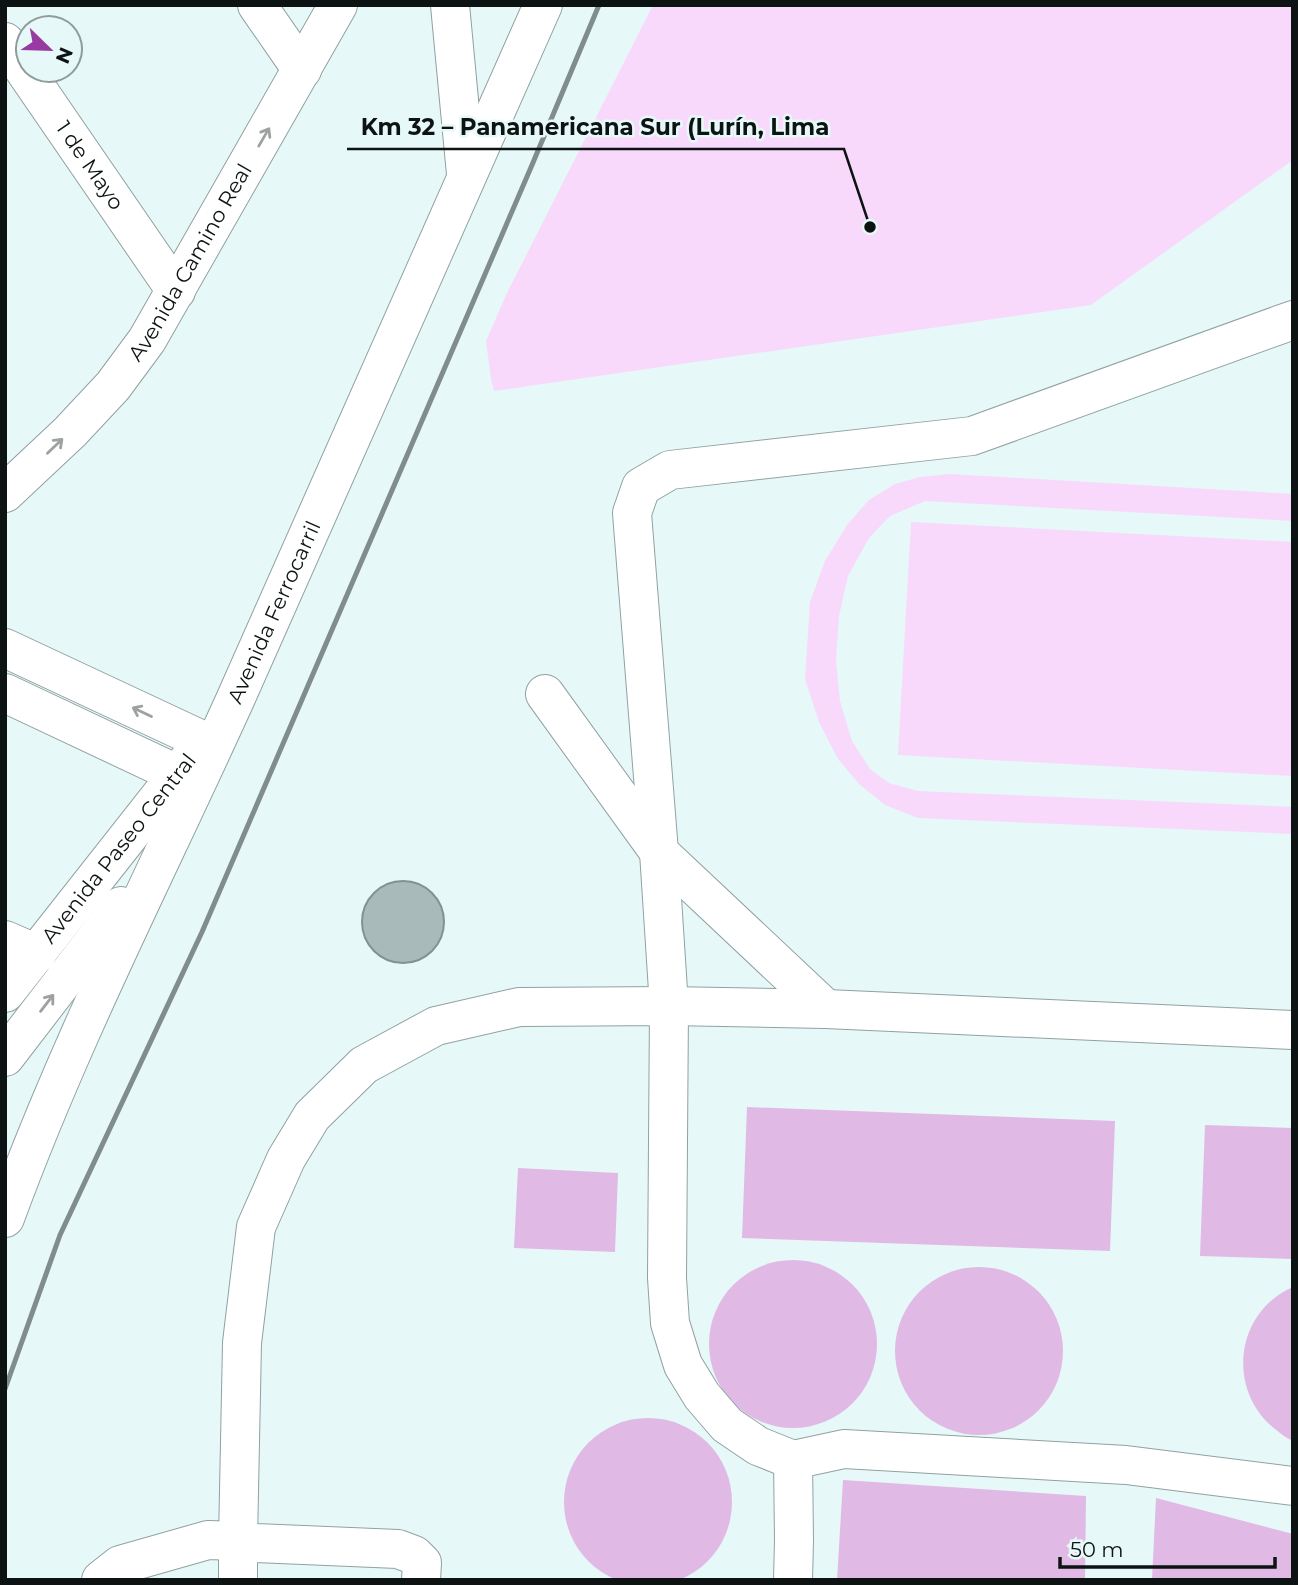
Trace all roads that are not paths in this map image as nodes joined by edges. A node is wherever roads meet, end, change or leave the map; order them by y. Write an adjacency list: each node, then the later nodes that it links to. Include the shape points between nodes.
1 (257, 5): 6 (street)
2 (338, 5): 6 (street, Avenida Camino Real)
3 (450, 5): 7 (street)
4 (543, 5): 7 (street, Avenida Ferrocarril)
5 (5, 42): 8 (street, 1 de Mayo)
6 (302, 70): 8 (street, Avenida Camino Real, one-way to 6)
7 (467, 178): 14 (street, Avenida Ferrocarril)
8 (176, 291): 10 (street, Avenida Camino Real, one-way to 8, via 70,432 113,386)
9 (1293, 320): 18 (street, via 972,436 670,470 641,487 632,513)
10 (9, 480)
11 (5, 648): 15 (street, one-way to 11)
12 (5, 693): 16 (street)
13 (545, 694): 18 (street)
14 (233, 703): 15 (street, Avenida Paseo Central); 16 (street, Avenida Ferrocarril)
15 (204, 741): 16 (street, Avenida Paseo Central)
16 (187, 778): 17 (street, Avenida Ferrocarril); 19 (street, Avenida Paseo Central)
17 (169, 842): 24 (street, Avenida Paseo Central, one-way to 17); 25 (street, Avenida Ferrocarril, via 84,1023)
18 (659, 852): 21 (street); 22 (street)
19 (21, 947): 20 (street, Avenida Paseo Central)
20 (5, 993)
21 (670, 1006): 22 (street); 26 (street, via 670,1323 683,1365 727,1425 758,1446); 29 (street, via 519,1007 436,1027 364,1065 312,1116 286,1159 256,1227 242,1343)
22 (826, 1009): 23 (street)
23 (1293, 1030)
24 (5, 1057)
25 (5, 1218)
26 (793, 1460): 27 (street, via 844,1449 1126,1465); 28 (street)
27 (1293, 1486)
28 (794, 1539): 33 (street); 34 (street)
29 (238, 1541): 30 (street, via 208,1540 130,1562); 31 (street); 32 (street, via 398,1549 422,1563)
30 (101, 1580)
31 (238, 1580)
32 (421, 1580)
33 (764, 1580)
34 (793, 1580)

